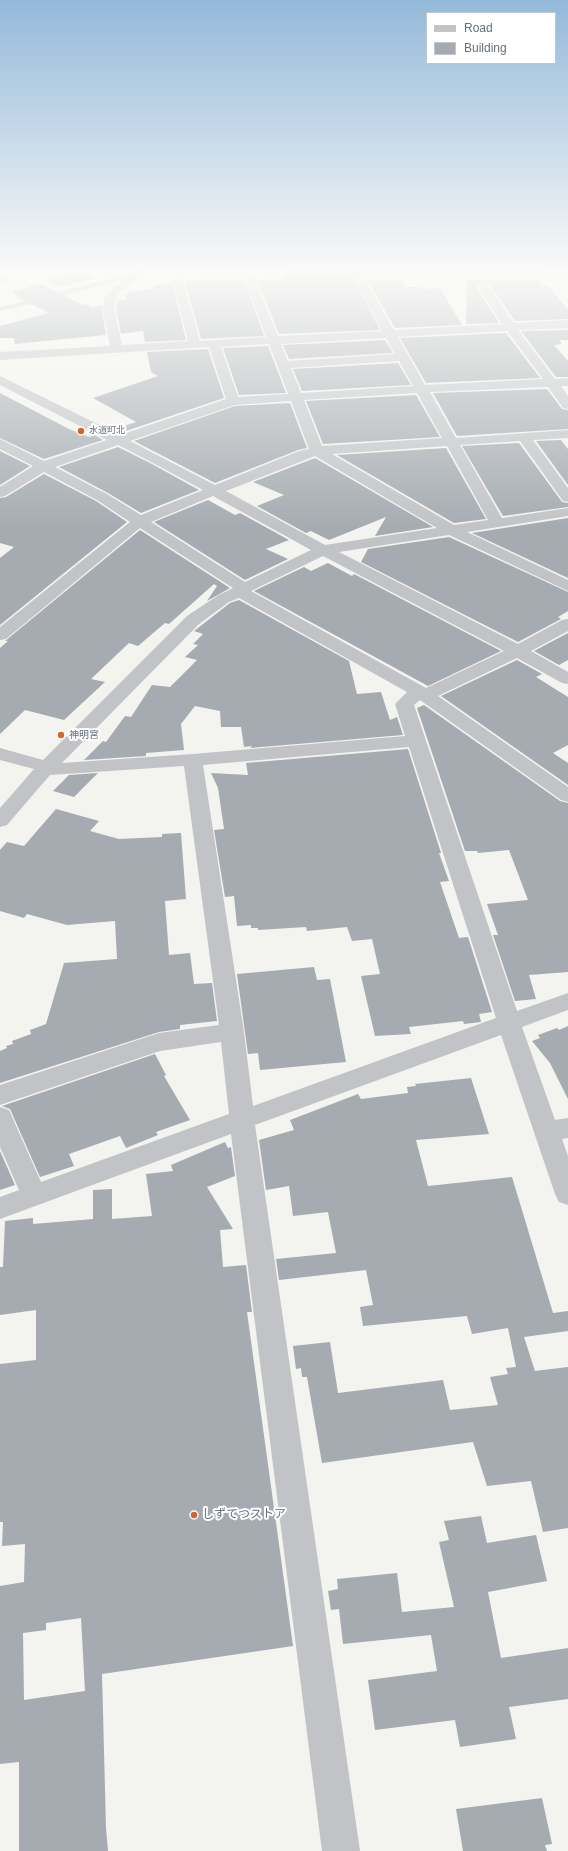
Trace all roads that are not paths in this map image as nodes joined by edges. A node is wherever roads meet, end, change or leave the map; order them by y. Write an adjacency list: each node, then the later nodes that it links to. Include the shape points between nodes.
1 (218, 356): 11 (street)
2 (280, 356): 5 (street)
3 (531, 356): 7 (street)
4 (404, 358): 5 (street); 9 (street)
5 (283, 365): 10 (street)
6 (0, 380): 15 (street)
7 (550, 382): 8 (street); 9 (street); 12 (street)
8 (568, 382)
9 (422, 389): 10 (street); 16 (street)
10 (296, 397): 11 (street); 18 (street)
11 (233, 401): 15 (street)
12 (568, 405)
13 (568, 434): 14 (street)
14 (524, 437): 16 (street); 22 (street)
15 (118, 441): 19 (street); 20 (street)
16 (452, 442): 18 (street); 25 (street)
17 (0, 443): 19 (street)
18 (317, 451): 20 (street); 26 (street)
19 (43, 466): 21 (street); 24 (street, via 102,497)
20 (213, 491): 24 (street); 27 (street)
21 (0, 493)
22 (568, 498)
23 (568, 512): 25 (street)
24 (140, 521): 29 (street); 31 (street)
25 (497, 523): 26 (street)
26 (453, 529): 27 (street); 28 (street, via 462,536)
27 (323, 550): 29 (street); 32 (street)
28 (568, 586)
29 (241, 590): 34 (street); 38 (street, via 193,620)
30 (568, 624): 32 (street)
31 (0, 635)
32 (518, 651): 33 (street); 34 (street)
33 (568, 679)
34 (422, 694): 35 (street, via 404,704); 39 (street)
35 (417, 741): 37 (street); 42 (street)
36 (0, 754): 38 (street)
37 (193, 760): 38 (street); 43 (street)
38 (46, 769): 40 (street)
39 (568, 796)
40 (0, 821)
41 (568, 1002): 42 (street)
42 (509, 1023): 46 (street); 47 (street)
43 (232, 1032): 44 (street, via 160,1042); 46 (street)
44 (0, 1095)
45 (0, 1117): 49 (street)
46 (242, 1120): 49 (street); 51 (street)
47 (558, 1130): 48 (street)
48 (568, 1194)
49 (34, 1195): 50 (street)
50 (0, 1208)
51 (341, 1851)

